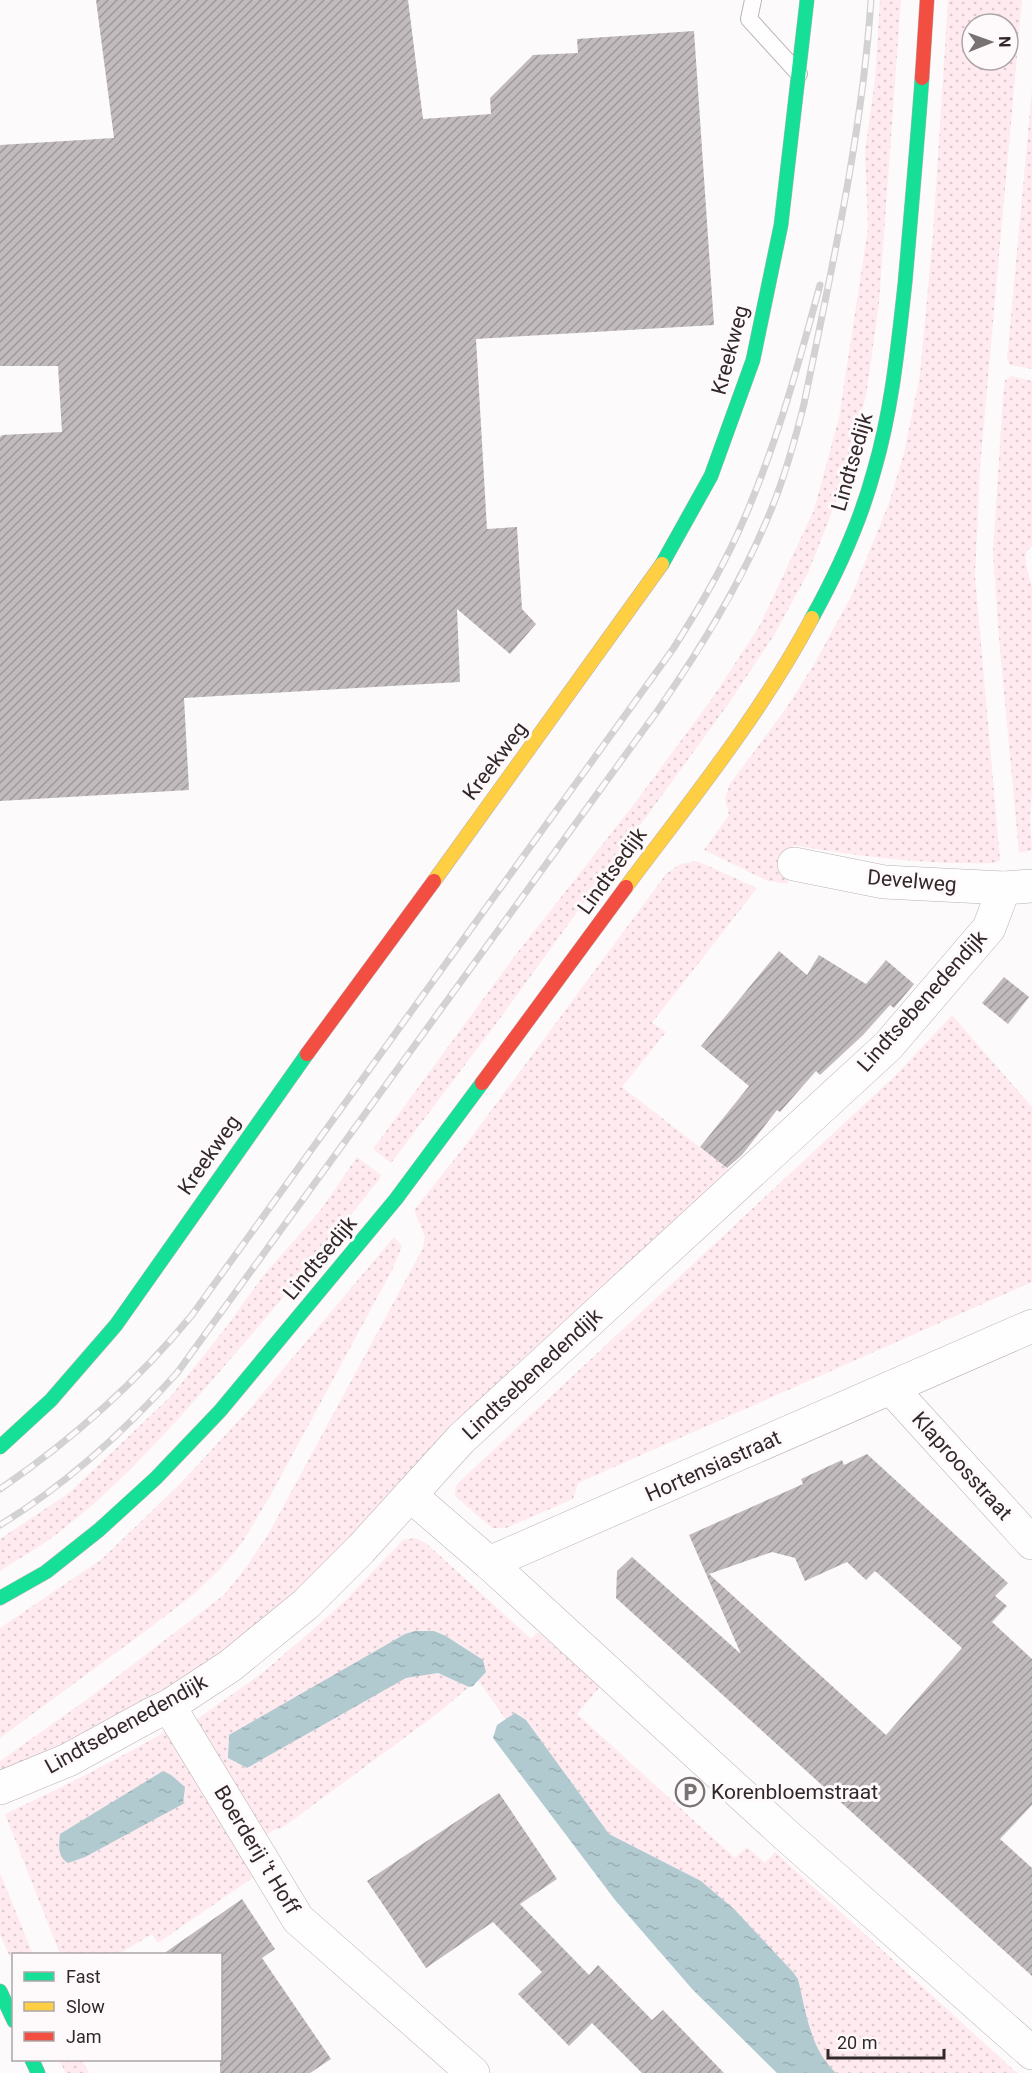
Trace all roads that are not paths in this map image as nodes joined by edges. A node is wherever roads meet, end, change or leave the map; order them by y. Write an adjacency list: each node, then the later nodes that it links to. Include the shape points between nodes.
1 (753, 0): 4 (lane, via 749,19)
2 (807, 0): 4 (main road, Kreekweg)
3 (927, 0): 13 (main road, Lindtsedijk, via 912,229 893,388 866,498 811,623 735,740 396,1199 220,1411 129,1504 46,1572)
4 (799, 74): 9 (main road, Kreekweg, via 781,225 753,360 711,476 660,568 116,1325 51,1400)
5 (794, 864): 6 (street, Develweg, via 884,882)
6 (1018, 887): 10 (street, Lindtsebenedendijk, via 989,928 888,1046 461,1439)
7 (1032, 1326): 8 (street, Hortensiastraat)
8 (891, 1388): 11 (street, Klaproosstraat); 12 (street, Hortensiastraat)
9 (0, 1447)
10 (410, 1495): 12 (street); 14 (street, Lindtsebenedendijk, via 306,1604 230,1666)
11 (1032, 1543)
12 (489, 1563): 18 (street)
13 (0, 1598)
14 (169, 1706): 15 (street, Lindtsebenedendijk, via 68,1760); 19 (street, Boerderij 't Hoff, via 298,1919)
15 (0, 1788)
16 (0, 1991): 17 (main road)
17 (12, 2017)
18 (1032, 2053)
19 (473, 2073)

